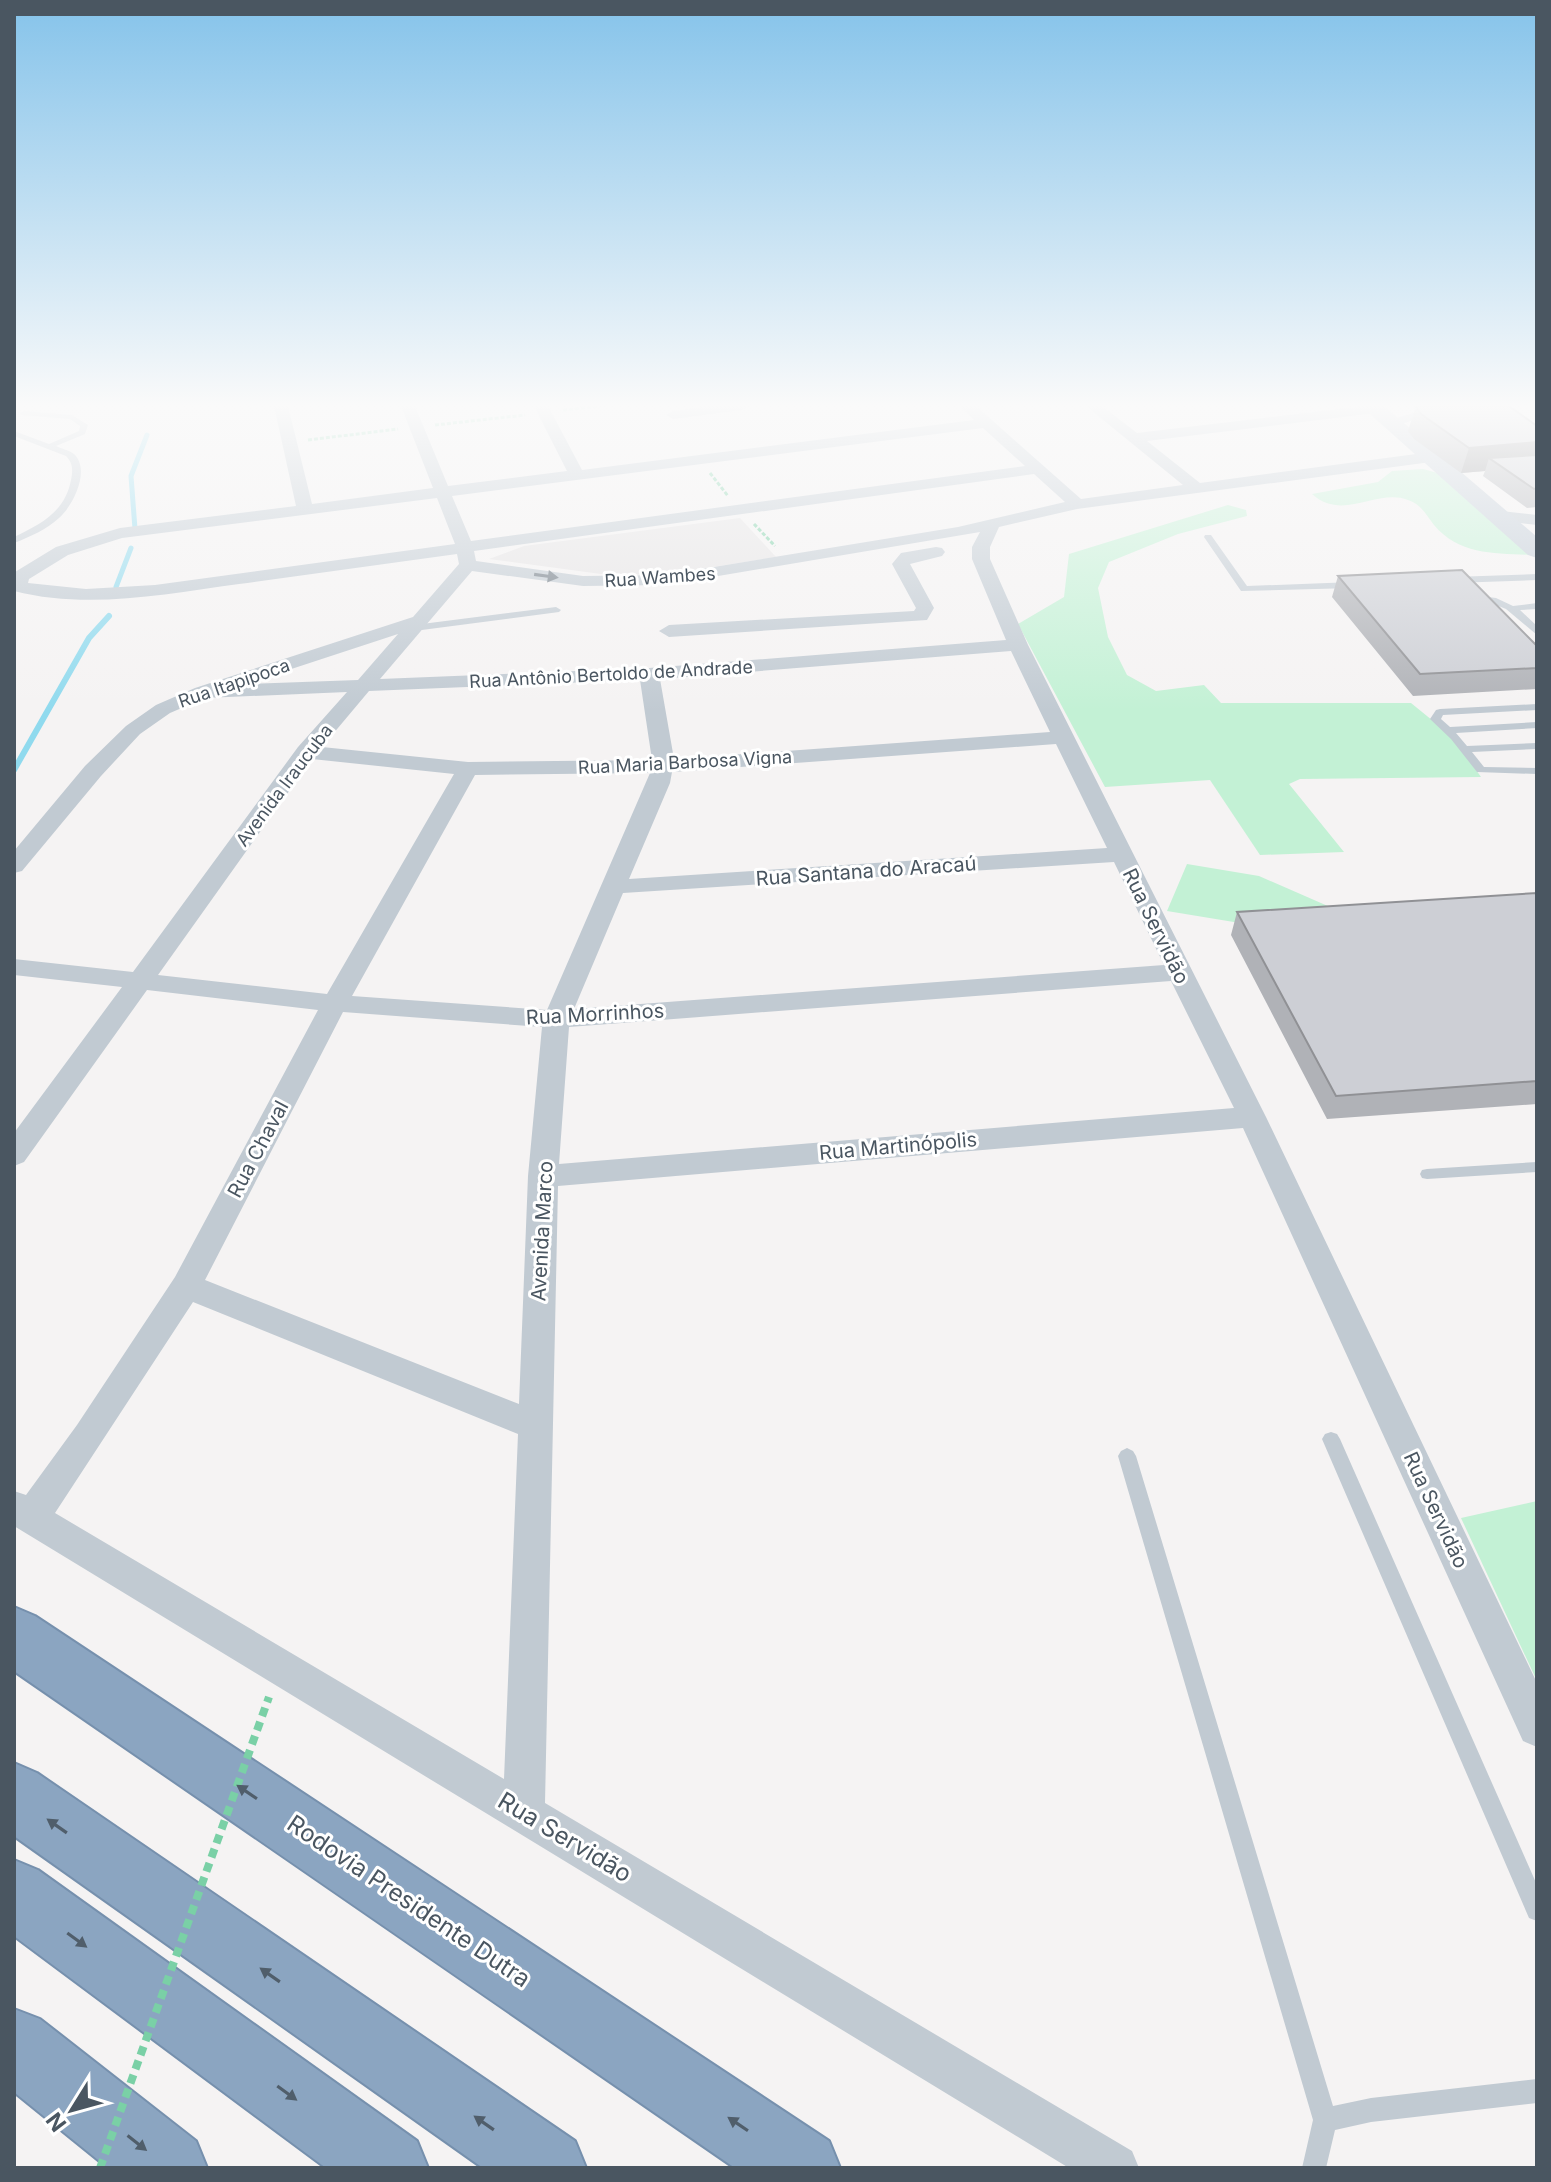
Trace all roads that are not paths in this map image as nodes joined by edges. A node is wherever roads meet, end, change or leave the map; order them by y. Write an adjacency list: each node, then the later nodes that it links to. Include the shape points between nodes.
1 (63, 508): 12 (lane, via 54,519)
2 (322, 508): 7 (street)
3 (447, 508): 14 (street)
4 (785, 508): 14 (street)
5 (1066, 508): 10 (street)
6 (1491, 508): 8 (street)
7 (305, 510): 18 (street, via 90,541 38,564)
8 (1501, 516): 9 (street); 13 (street)
9 (1537, 520)
10 (986, 536): 14 (street, Rua Wambes, one-way to 10, via 583,581 665,580); 24 (street, via 903,560 925,608 920,616); 26 (street, Rua Servidão, via 981,559)
11 (1208, 537): 17 (lane, via 1244,589)
12 (14, 540)
13 (1537, 550)
14 (467, 557): 18 (street, via 110,594); 23 (street, Avenida Iraucuba)
15 (1537, 577): 16 (lane)
16 (1444, 581)
17 (1367, 584)
18 (16, 587)
19 (1473, 598): 21 (lane)
20 (1537, 606): 21 (lane)
21 (1515, 608): 25 (lane)
22 (556, 610): 23 (lane)
23 (418, 624): 28 (street, Avenida Iraucuba); 29 (street, Rua Itapipoca)
24 (669, 631)
25 (1537, 632)
26 (1018, 645): 27 (street, Rua Antônio Bertoldo de Andrade); 33 (street, Rua Servidão)
27 (649, 674): 28 (street, Rua Antônio Bertoldo de Andrade); 37 (street, Avenida Marco)
28 (362, 687): 29 (street, Rua Antônio Bertoldo de Andrade); 36 (street, Avenida Iraucuba)
29 (202, 692): 41 (street, Rua Itapipoca, via 133,730)
30 (1537, 707): 32 (lane, via 1440,712 1435,719)
31 (1537, 725): 32 (lane)
32 (1447, 730): 35 (lane)
33 (1064, 737): 37 (street, Rua Maria Barbosa Vigna); 40 (street, Rua Servidão)
34 (1537, 746): 35 (lane)
35 (1464, 749): 39 (lane, via 1481,770)
36 (306, 752): 38 (street, Rua Maria Barbosa Vigna); 45 (street, Avenida Iraucuba)
37 (663, 766): 38 (street, Rua Maria Barbosa Vigna); 42 (street, Avenida Marco)
38 (468, 769): 46 (street, Rua Chaval)
39 (1537, 771)
40 (1122, 854): 42 (street, Rua Santana do Aracaú); 44 (street, Rua Servidão)
41 (14, 866)
42 (611, 887): 47 (street, Avenida Marco)
43 (14, 967): 45 (street, Rua Morrinhos)
44 (1177, 972): 47 (street, Rua Morrinhos); 48 (street, Rua Servidão)
45 (140, 980): 46 (street, Rua Morrinhos); 49 (street, Avenida Iraucuba)
46 (335, 1003): 47 (street, Rua Morrinhos); 53 (street, Rua Chaval)
47 (556, 1019): 52 (street, Avenida Marco)
48 (1252, 1117): 52 (street, Rua Martinópolis); 59 (street, Rua Servidão)
49 (14, 1155)
50 (1537, 1167): 51 (lane)
51 (1427, 1174)
52 (543, 1176): 54 (street, Avenida Marco)
53 (186, 1286): 54 (street); 57 (street, Rua Chaval, via 89,1436)
54 (533, 1425): 61 (street, Avenida Marco)
55 (1331, 1439): 63 (lane)
56 (1127, 1456): 66 (lane)
57 (22, 1512): 61 (street, Rua Servidão)
58 (14, 1636): 70 (highway, Rodovia Presidente Dutra, one-way to 58)
59 (1537, 1727)
60 (14, 1796): 69 (highway, one-way to 60)
61 (524, 1813): 71 (street, Rua Servidão)
62 (14, 1894): 68 (highway, one-way to 68)
63 (1537, 1910)
64 (14, 2045): 67 (highway, one-way to 67)
65 (1537, 2091): 66 (lane)
66 (1325, 2120): 72 (lane)
67 (169, 2168)
68 (390, 2168)
69 (548, 2168)
70 (802, 2168)
71 (1115, 2168)
72 (1314, 2168)

